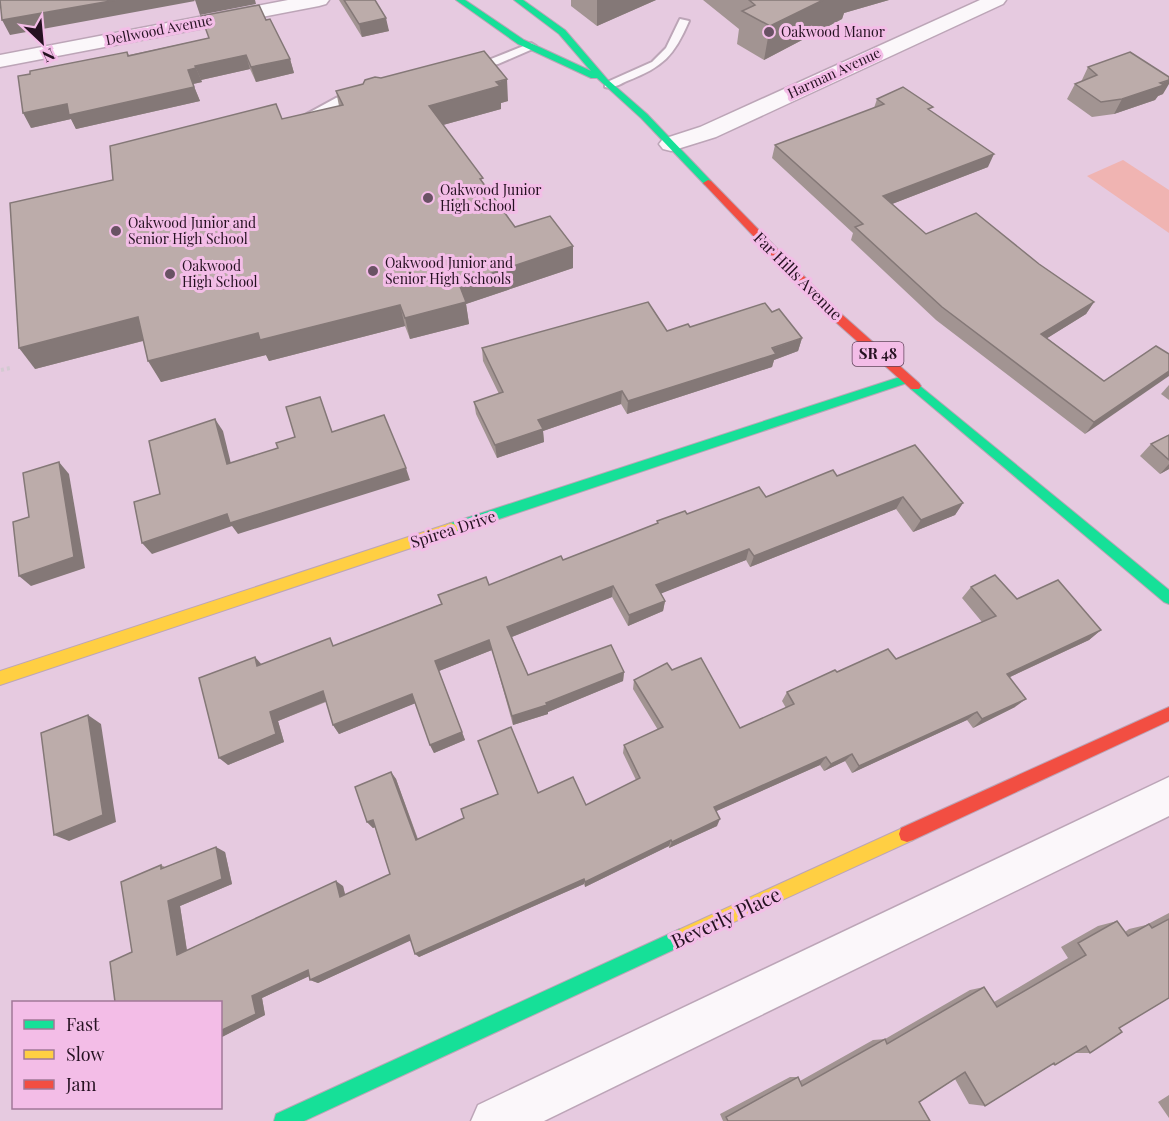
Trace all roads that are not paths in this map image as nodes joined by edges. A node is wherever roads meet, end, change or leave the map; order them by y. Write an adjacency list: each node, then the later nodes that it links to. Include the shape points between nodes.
1 (319, 0): 7 (street, Dellwood Avenue)
2 (460, 0): 6 (street, Far Hills Avenue / SR 48)
3 (518, 0): 9 (street, Far Hills Avenue / SR 48, via 562,32)
4 (996, 0): 12 (street, Harman Avenue, via 708,132)
5 (684, 21): 9 (lane, via 660,62)
6 (531, 46): 8 (lane, via 494,62); 9 (street, Far Hills Avenue / SR 48)
7 (0, 61)
8 (458, 70)
9 (607, 83): 12 (street, Far Hills Avenue / SR 48)
10 (367, 91): 11 (lane)
11 (309, 116)
12 (671, 144): 13 (street, Far Hills Avenue / SR 48, via 831,311)
13 (906, 379): 14 (street, Far Hills Avenue / SR 48); 15 (street, Spirea Drive)
14 (1169, 598)
15 (0, 678)
16 (1169, 714): 18 (street, Beverly Place)
17 (1169, 796): 19 (street)
18 (283, 1121)
19 (494, 1121)

